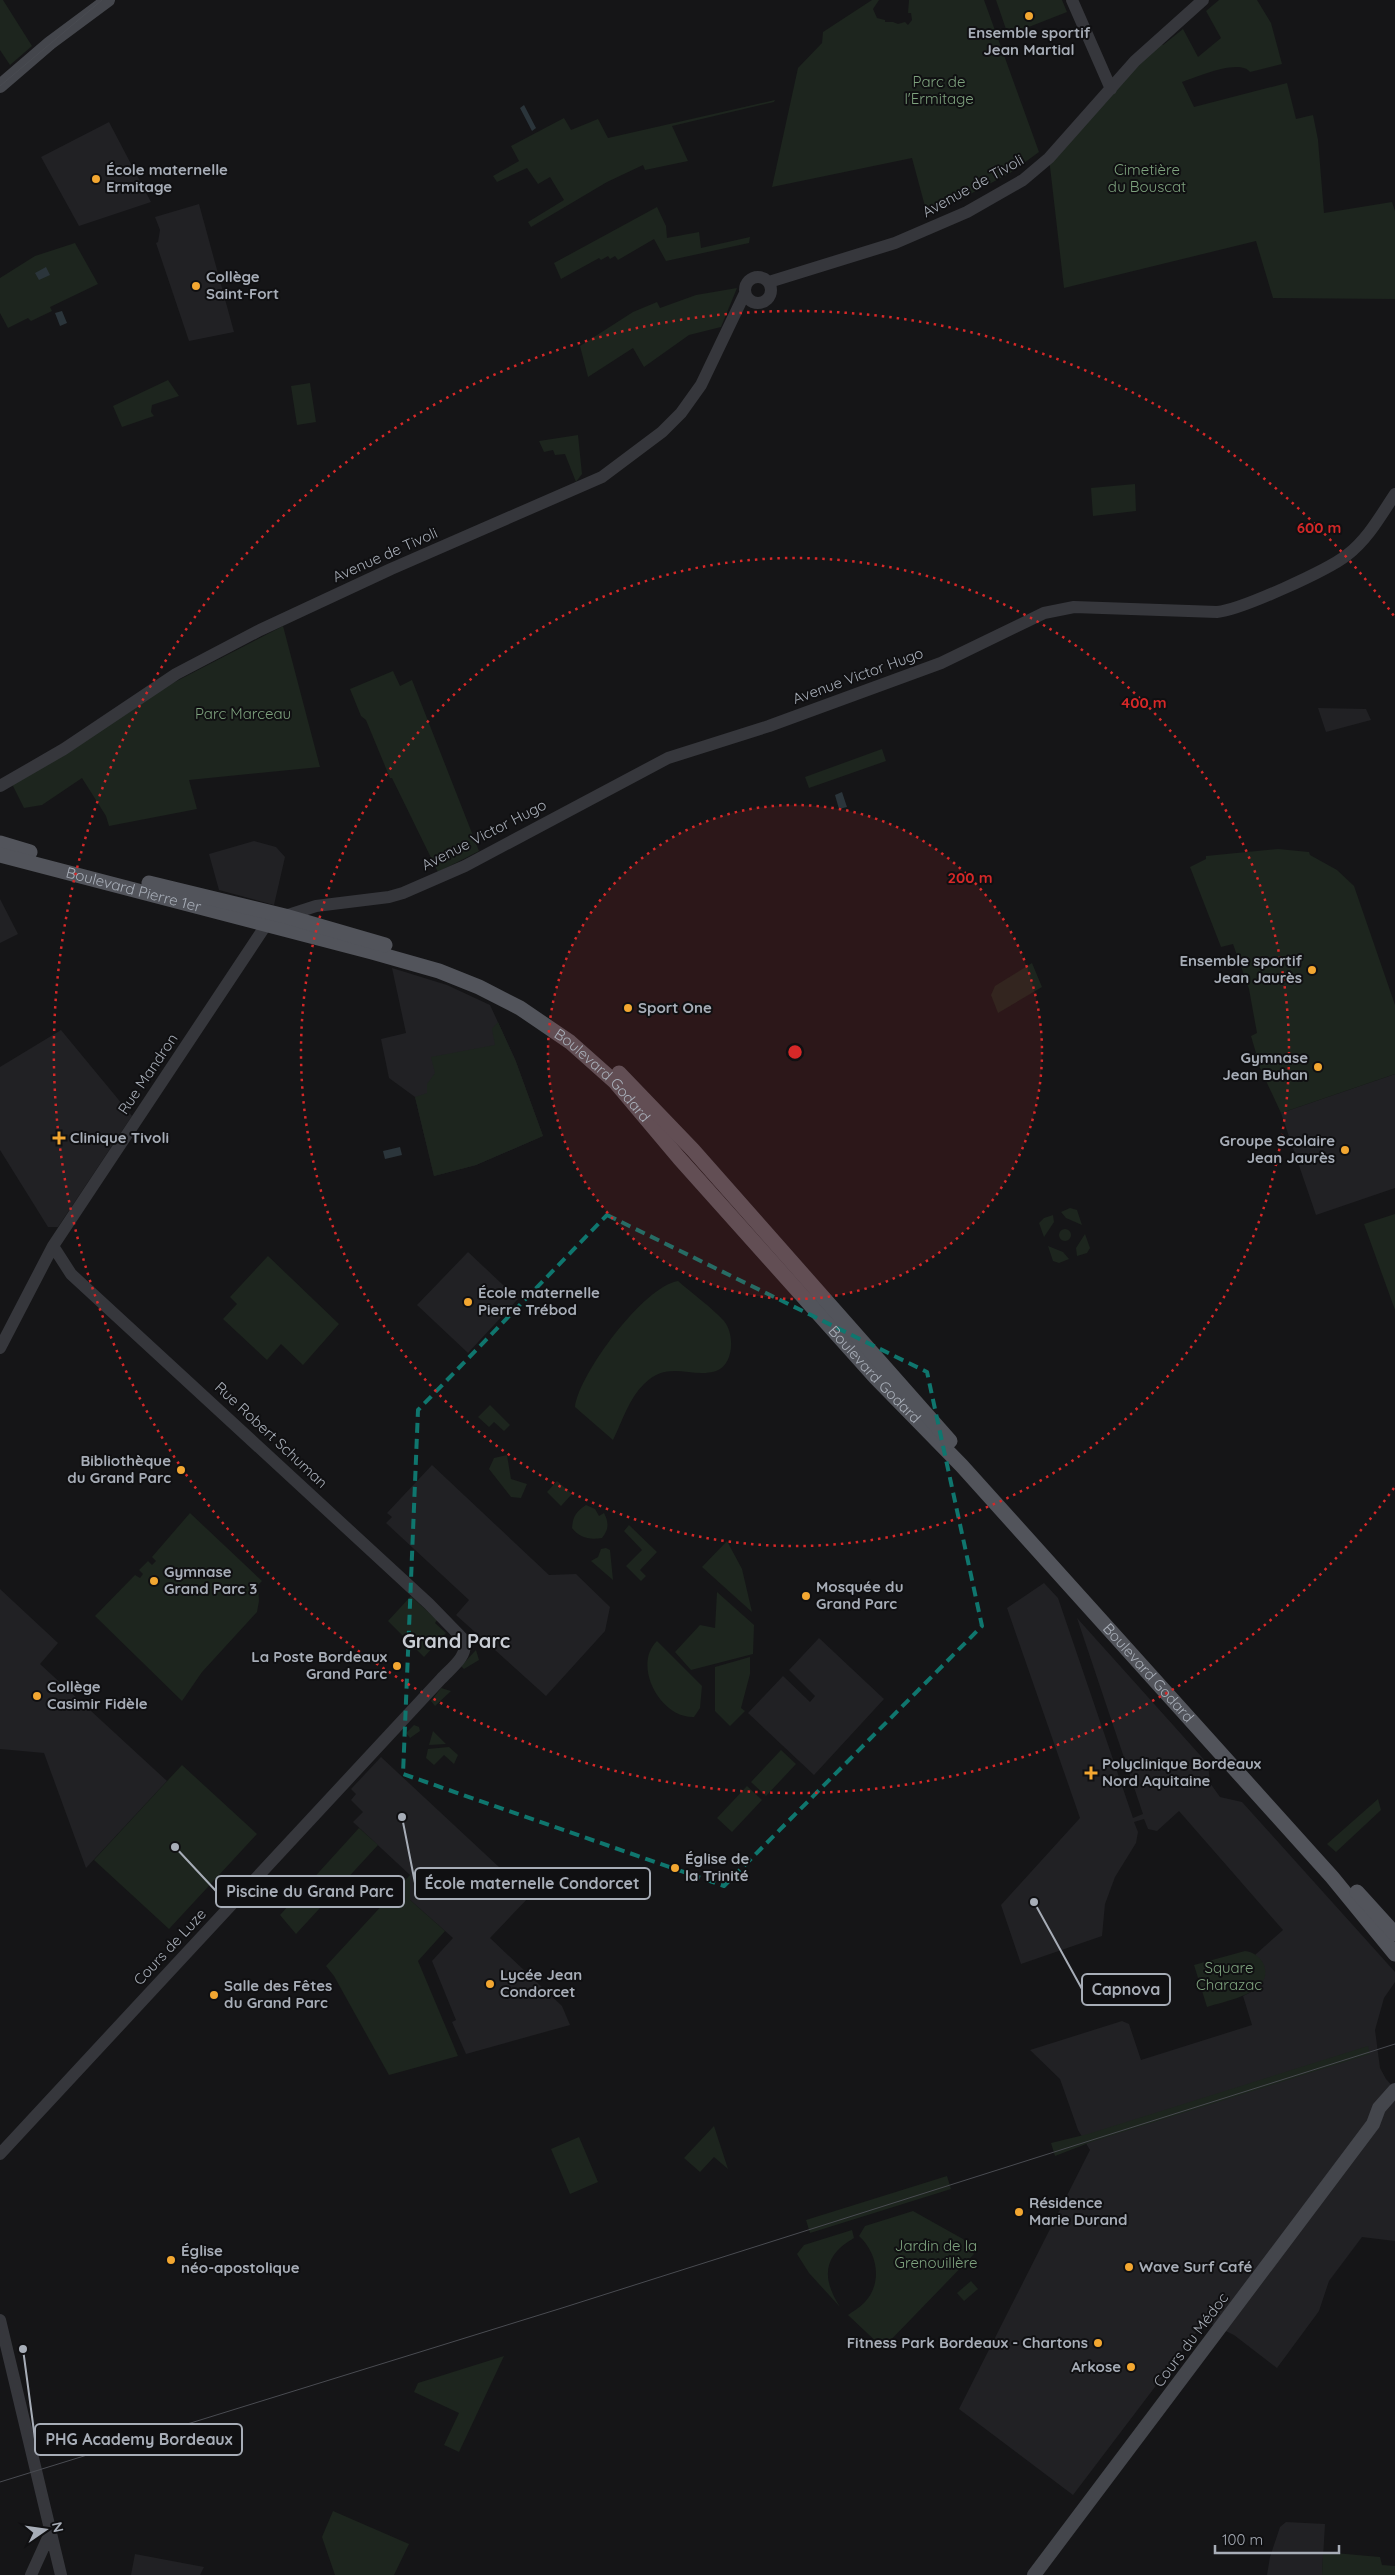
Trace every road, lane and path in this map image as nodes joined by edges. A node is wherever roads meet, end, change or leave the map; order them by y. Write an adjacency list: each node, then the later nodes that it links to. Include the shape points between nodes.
1 (108, 0): 4 (main road)
2 (1072, 0): 5 (street)
3 (1203, 0): 5 (street, Avenue de Tivoli, via 1135,61)
4 (0, 86)
5 (1112, 89): 6 (street, Avenue de Tivoli, via 1036,170 967,212 902,240)
6 (770, 284): 7 (street, via 771,295 766,301 758,304); 7 (street, via 760,277 753,278 746,286)
7 (748, 297): 9 (street, Avenue de Tivoli, via 735,311 701,385 681,413 656,437 602,477 391,568 260,630 176,674 64,749)
8 (1395, 494): 12 (street, Avenue Victor Hugo, via 1368,534 1348,554 1239,607 1217,612 1074,607 1044,613 941,663 769,726 668,758 465,866 403,893)
9 (0, 786)
10 (0, 844): 13 (main road, Boulevard Pierre 1er)
11 (0, 855): 15 (main road, Boulevard Pierre 1er)
12 (316, 906): 13 (street, Avenue Victor Hugo); 14 (street, Avenue Victor Hugo)
13 (262, 910): 14 (main road, Boulevard Godard); 15 (street)
14 (285, 916): 15 (street, Avenue Victor Hugo); 19 (main road, Boulevard Godard, via 442,962 483,979 546,1014 610,1064 692,1150)
15 (266, 925): 16 (street, Rue Mandron); 20 (main road, Boulevard Godard, via 372,952 459,979 520,1008 596,1064 876,1377 962,1466 1325,1869)
16 (53, 1246): 17 (street, Rue Mandron); 18 (street, Rue Robert Schuman, via 71,1274 429,1604 464,1640)
17 (0, 1348)
18 (466, 1647): 24 (street, Cours de Luze, via 464,1654)
19 (1395, 1934)
20 (1395, 1954)
21 (1395, 2090): 23 (main road, Cours du Médoc, via 1380,2108)
22 (1395, 2105): 23 (main road, Cours du Médoc)
23 (1373, 2124): 29 (main road, Cours du Médoc)
24 (0, 2154)
25 (0, 2320): 26 (street)
26 (51, 2531): 27 (street); 28 (street)
27 (31, 2575)
28 (61, 2575)
29 (1034, 2575)

